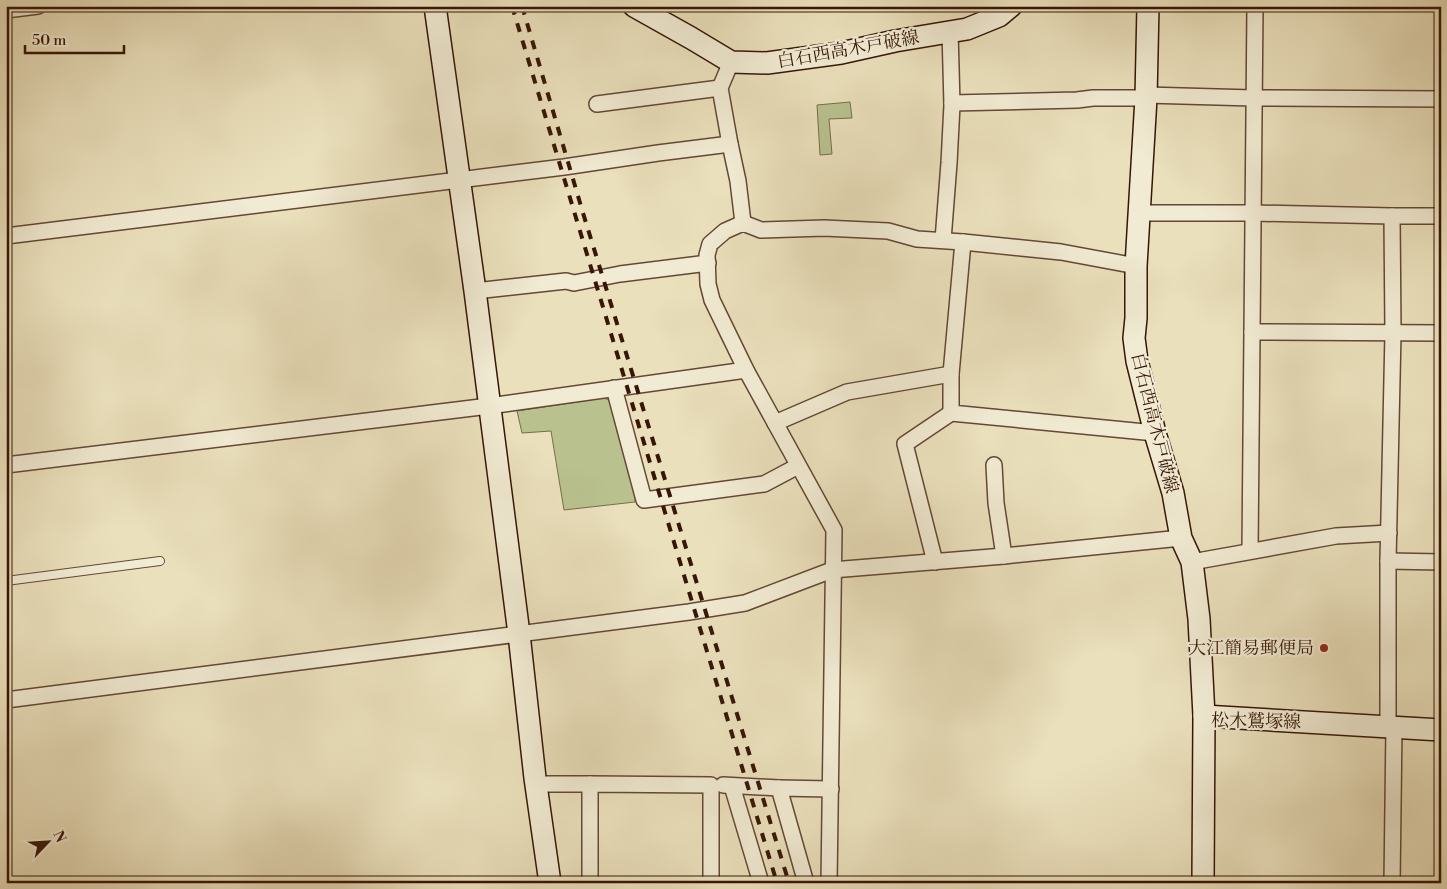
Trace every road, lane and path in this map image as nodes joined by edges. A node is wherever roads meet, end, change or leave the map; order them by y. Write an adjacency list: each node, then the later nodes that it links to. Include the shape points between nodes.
1 (38, 6): 7 (street)
2 (435, 6): 17 (main road)
3 (634, 6): 9 (main road)
4 (1011, 6): 8 (main road, 白石西高木戸破線, via 999,16 967,29)
5 (1148, 6): 11 (main road, 白石西高木戸破線)
6 (1255, 6): 12 (street)
7 (6, 10)
8 (950, 31): 9 (main road, 白石西高木戸破線, via 841,53 767,63); 14 (street)
9 (731, 62): 10 (street)
10 (720, 88): 15 (street); 16 (street)
11 (1146, 97): 12 (street); 14 (street); 18 (main road, 白石西高木戸破線)
12 (1253, 98): 13 (street); 19 (street)
13 (1441, 99)
14 (952, 103): 24 (street)
15 (597, 104)
16 (730, 144): 17 (street); 22 (street)
17 (459, 180): 23 (street); 28 (main road)
18 (1140, 213): 19 (street); 27 (main road, 白石西高木戸破線)
19 (1254, 213): 20 (street); 29 (street)
20 (1392, 216): 21 (street); 30 (street)
21 (1441, 216)
22 (743, 222): 24 (street, via 761,230 888,231 916,239); 26 (street, via 710,244)
23 (6, 236)
24 (943, 240): 25 (street)
25 (963, 242): 27 (street, via 1061,252); 33 (street)
26 (708, 263): 28 (street, via 574,283 566,281); 32 (street, via 712,300)
27 (1136, 266): 38 (main road, 白石西高木戸破線, via 1134,338)
28 (474, 291): 35 (main road)
29 (1252, 332): 30 (street); 44 (street)
30 (1393, 333): 31 (street); 42 (street)
31 (1441, 333)
32 (746, 370): 34 (street); 37 (street)
33 (951, 374): 36 (street); 37 (street, via 847,392)
34 (614, 388): 35 (street); 41 (street, via 644,500 764,484)
35 (489, 406): 39 (street); 53 (main road)
36 (951, 413): 38 (street); 48 (street, via 905,444)
37 (775, 423): 41 (street)
38 (1155, 433): 43 (main road, 白石西高木戸破線, via 1174,493)
39 (6, 465)
40 (994, 465): 45 (street)
41 (798, 466): 51 (street, via 834,530)
42 (1389, 533): 44 (street, via 1336,536); 47 (street)
43 (1181, 538): 45 (street); 49 (main road, 白石西高木戸破線)
44 (1250, 551): 49 (street)
45 (1004, 556): 48 (street)
46 (160, 561): 52 (lane)
47 (1388, 561): 50 (street); 56 (street)
48 (935, 562): 51 (street)
49 (1192, 562): 55 (main road, 白石西高木戸破線, via 1199,619)
50 (1441, 562)
51 (832, 570): 53 (street, via 745,603); 63 (street)
52 (6, 581)
53 (519, 634): 54 (street); 58 (main road)
54 (6, 700)
55 (1204, 716): 56 (main road, 松木鷲塚線); 70 (main road, 松木鷲塚線)
56 (1391, 727): 57 (main road, 松木鷲塚線); 71 (street)
57 (1441, 730)
58 (536, 784): 59 (street); 64 (main road)
59 (590, 784): 60 (street); 65 (street)
60 (711, 785): 61 (street); 66 (street)
61 (732, 786): 62 (street); 67 (street)
62 (779, 788): 63 (street); 68 (street)
63 (831, 788): 69 (street)
64 (550, 883)
65 (590, 883)
66 (711, 883)
67 (761, 883)
68 (806, 883)
69 (830, 883)
70 (1203, 883)
71 (1392, 883)

